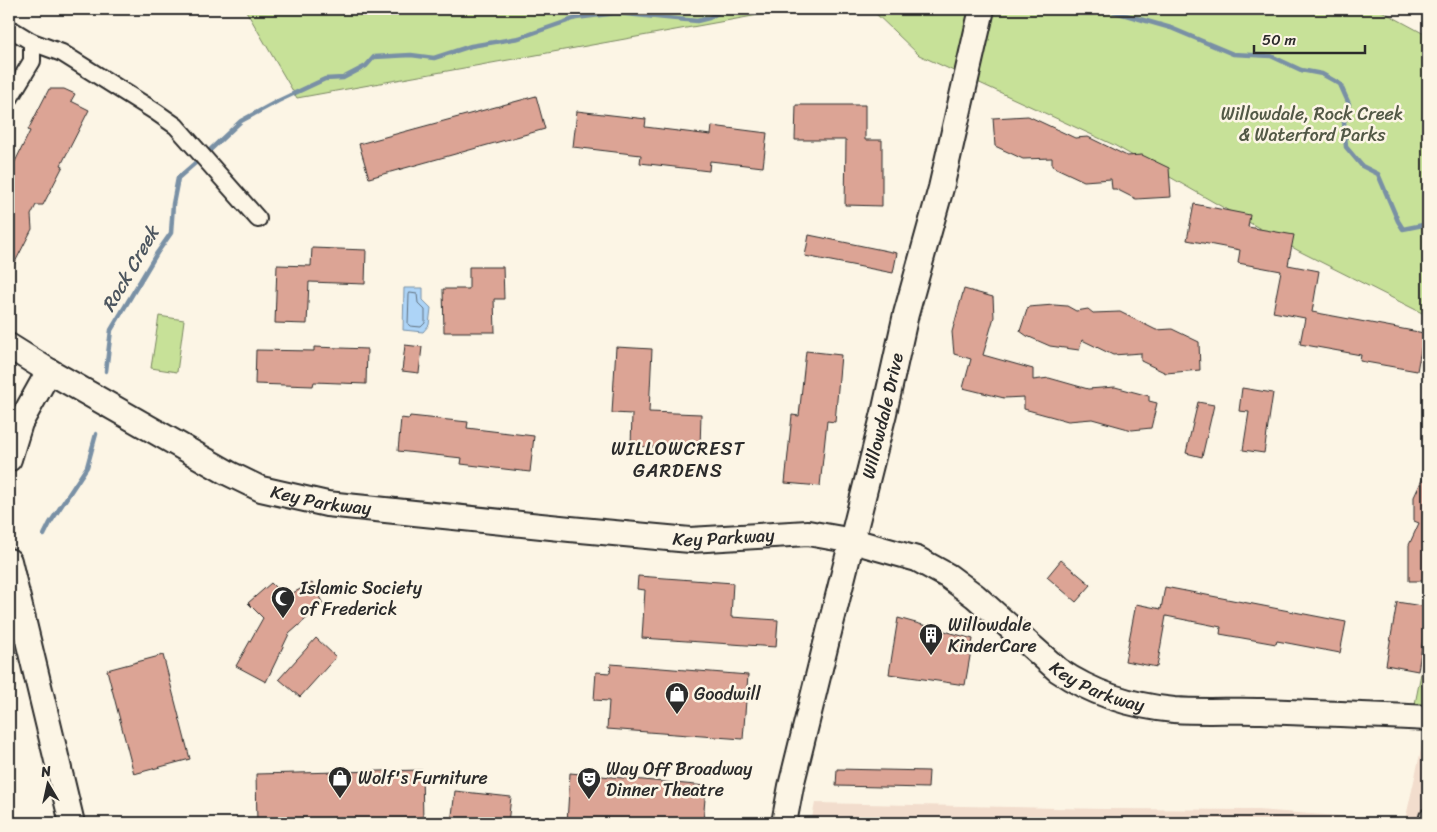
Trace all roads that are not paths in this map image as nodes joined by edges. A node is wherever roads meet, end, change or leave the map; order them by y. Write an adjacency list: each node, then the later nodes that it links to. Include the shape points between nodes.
1 (982, 9): 9 (street, Willowdale Drive)
2 (9, 28): 3 (street)
3 (32, 42): 4 (street, via 32,61); 5 (street, via 62,53 176,126)
4 (9, 99)
5 (258, 219)
6 (9, 346): 7 (street, Key Parkway)
7 (49, 372): 8 (street, via 20,423); 9 (street, Key Parkway, via 261,489 327,504 690,540 808,533)
8 (9, 459)
9 (853, 541): 11 (street, Key Parkway, via 917,559 948,576 1058,670 1095,692 1116,699 1175,710); 14 (street, Willowdale Drive)
10 (9, 561): 13 (street)
11 (1428, 718)
12 (1428, 817): 15 (street)
13 (72, 823)
14 (784, 823)
15 (1427, 823)

